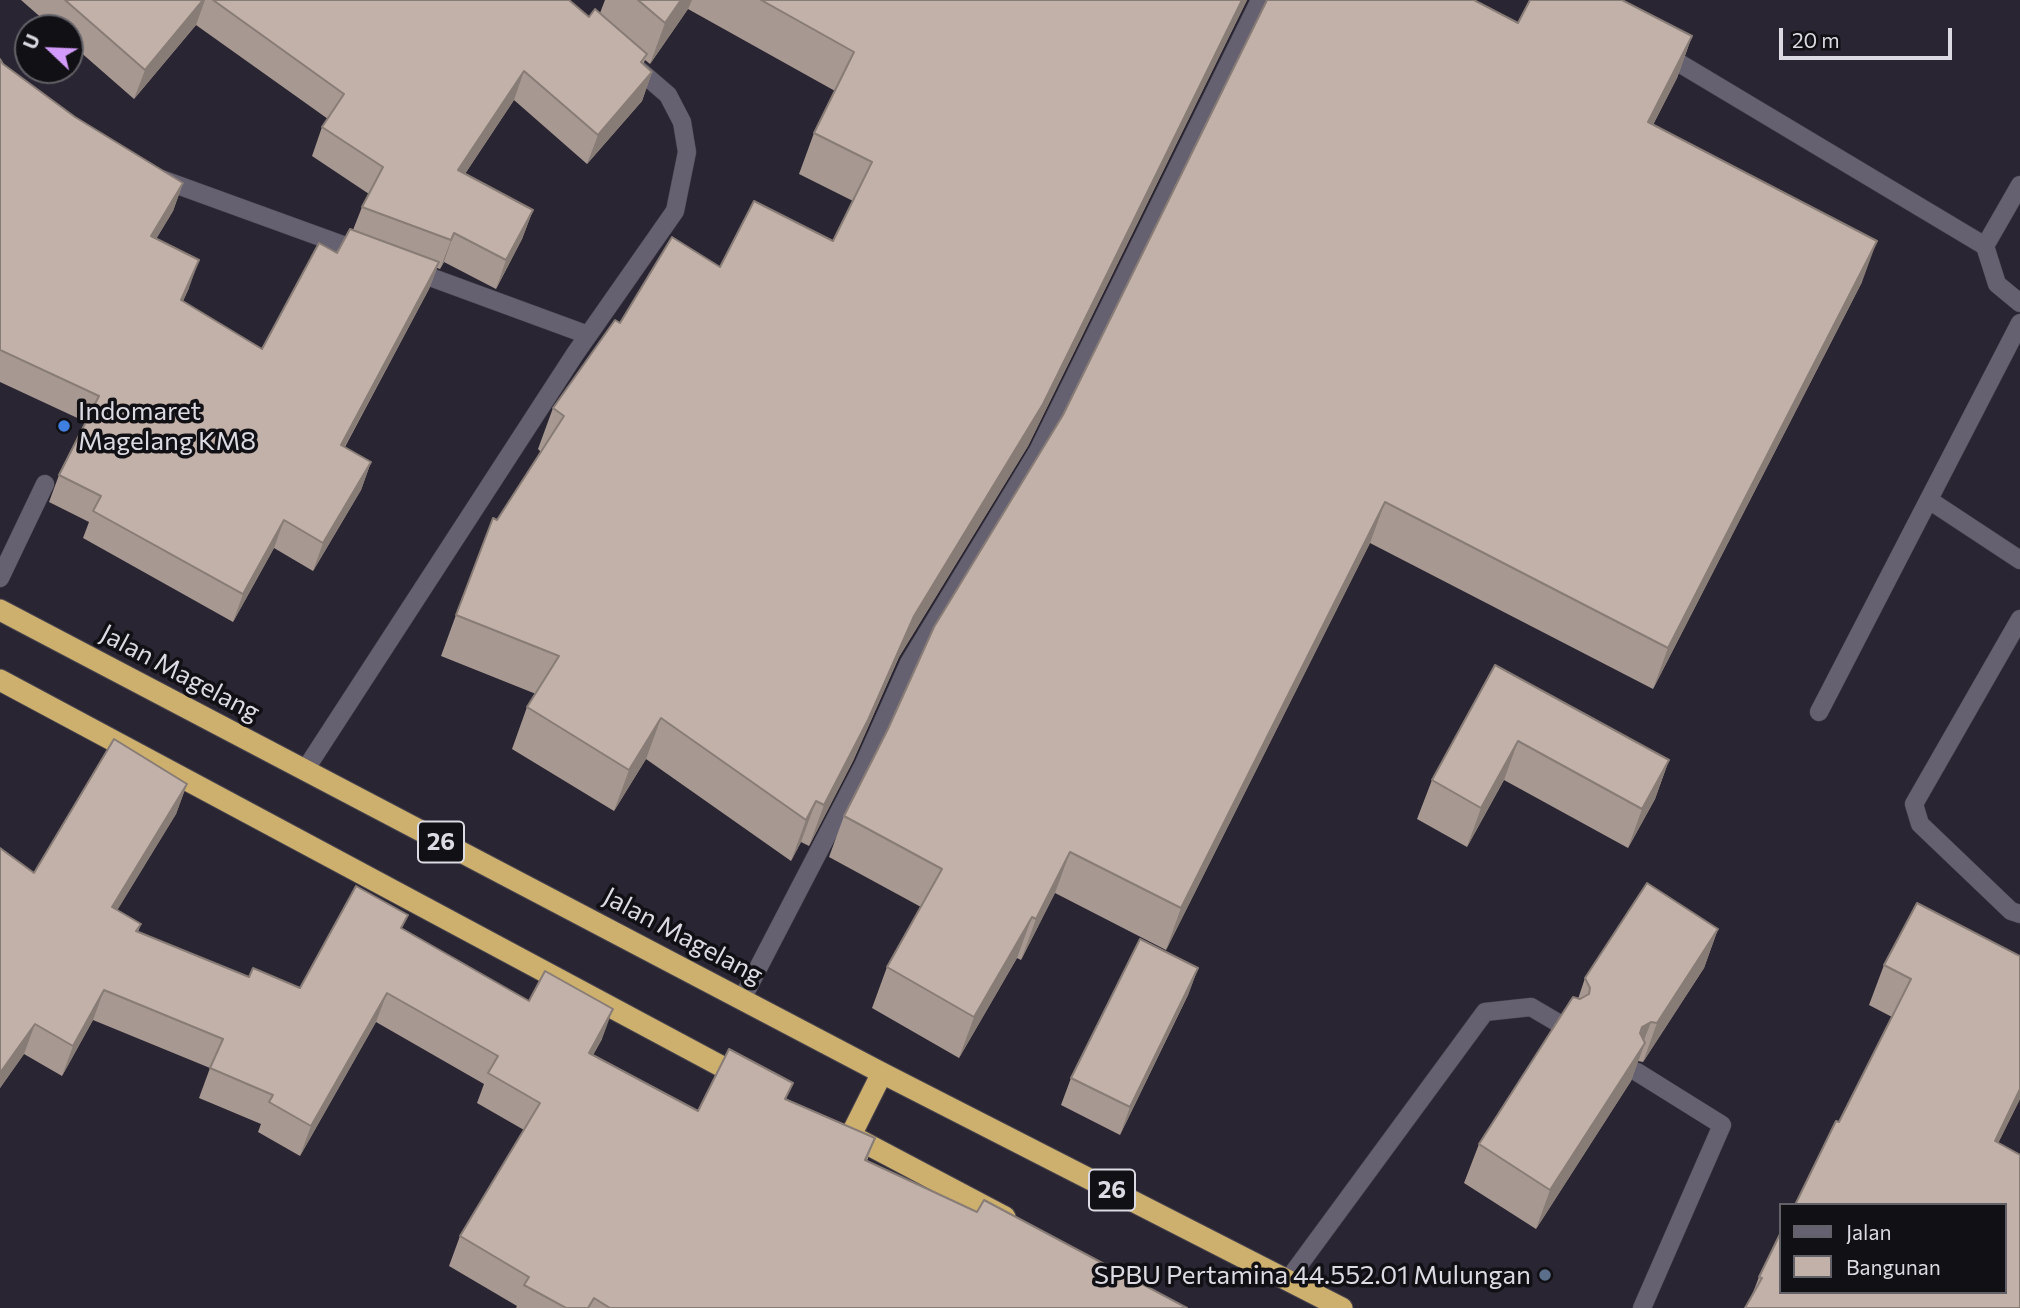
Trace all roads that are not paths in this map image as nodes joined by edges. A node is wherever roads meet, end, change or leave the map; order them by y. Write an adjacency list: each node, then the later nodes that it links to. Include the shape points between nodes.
1 (1260, 0): 20 (street, via 1038,451 909,663 863,766)
2 (1645, 42): 6 (street)
3 (616, 51): 9 (street, via 668,95 682,122 687,152 675,211)
4 (145, 173): 9 (street)
5 (2020, 185): 6 (street)
6 (1985, 246): 7 (street, via 1997,284)
7 (2020, 303)
8 (2020, 323): 11 (street)
9 (588, 335): 18 (street)
10 (45, 484): 13 (street)
11 (1929, 500): 12 (street); 17 (street)
12 (2020, 560)
13 (0, 578)
14 (0, 610): 18 (highway, Jalan Magelang / 26)
15 (2020, 619): 19 (street, via 1914,804 1920,824 2011,911)
16 (0, 680): 24 (highway, 26)
17 (1819, 712)
18 (305, 770): 20 (highway, Jalan Magelang / 26)
19 (2020, 914)
20 (742, 999): 23 (highway, Jalan Magelang / 26)
21 (1565, 1027): 28 (street, via 1531,1007 1485,1012)
22 (1637, 1072): 30 (street, via 1722,1125)
23 (883, 1073): 26 (highway); 28 (highway, Jalan Magelang / 26)
24 (765, 1089)
25 (826, 1122): 26 (highway)
26 (851, 1135): 27 (highway)
27 (1019, 1225)
28 (1288, 1280): 29 (highway, Jalan Magelang / 26)
29 (1342, 1308)
30 (1642, 1308)

